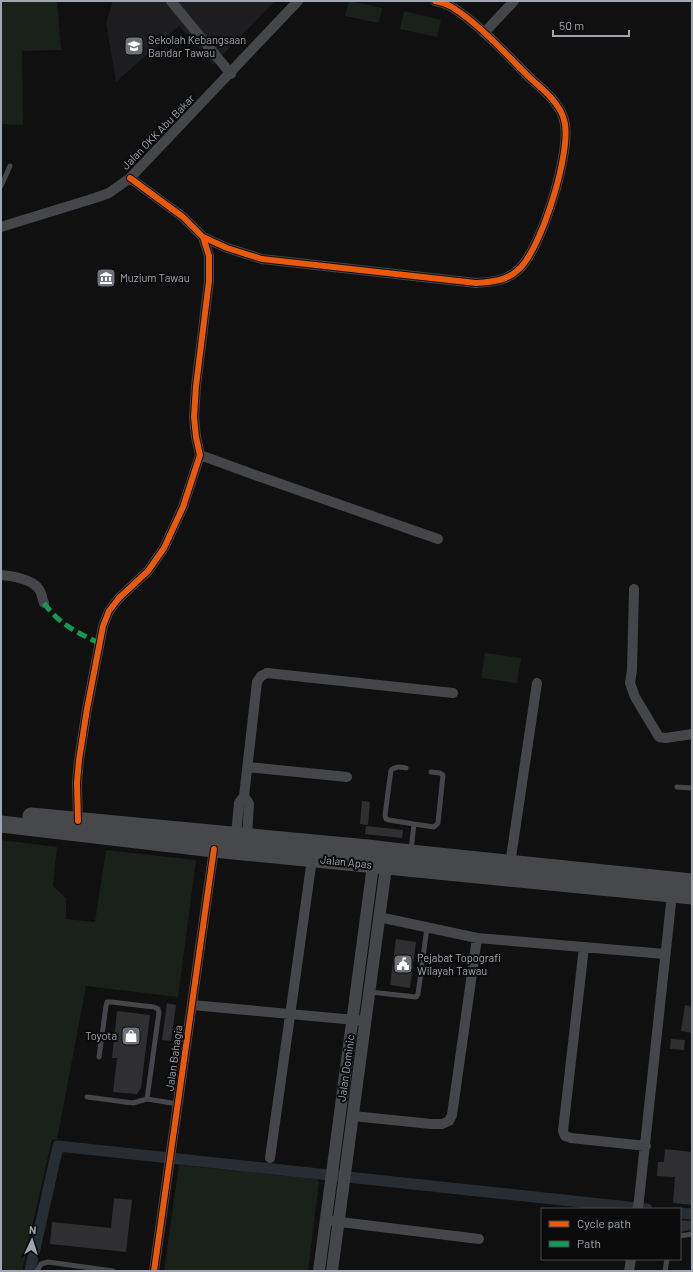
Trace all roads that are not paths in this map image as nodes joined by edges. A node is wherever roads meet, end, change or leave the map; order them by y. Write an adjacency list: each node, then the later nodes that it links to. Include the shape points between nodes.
1 (171, 1): 6 (street)
2 (298, 1): 6 (street, Jalan OKK Abu Bakar)
3 (435, 1): 5 (street, via 450,6 464,15)
4 (514, 1): 5 (street)
5 (484, 33): 11 (street, via 556,103 564,120 565,140 555,193 542,229 520,269 507,278 476,283 262,259)
6 (231, 74): 8 (street, Jalan OKK Abu Bakar)
7 (10, 166): 9 (lane)
8 (130, 178): 10 (street, Jalan OKK Abu Bakar, via 109,193); 11 (street, via 183,217)
9 (1, 186)
10 (1, 227)
11 (203, 237): 12 (street, via 210,256 194,417)
12 (200, 455): 13 (street); 27 (street, via 183,507 164,548 148,571 119,598 109,611 103,626 79,760)
13 (438, 539)
14 (1, 574): 16 (street, via 29,582 39,589)
15 (634, 589): 19 (street, via 630,684 635,697 659,737)
16 (44, 603)
17 (537, 683): 35 (street)
18 (453, 693): 20 (street, via 267,673 257,682)
19 (692, 734)
20 (248, 767): 23 (street); 30 (street, via 244,796 239,803)
21 (406, 768): 29 (lane, via 396,767 391,770 385,815 389,820)
22 (431, 772): 29 (lane, via 443,775 438,823 434,827)
23 (347, 777)
24 (677, 787): 25 (lane)
25 (692, 788)
26 (1, 813): 27 (highway, Jalan Apas)
27 (78, 821): 30 (highway, Jalan Apas)
28 (1, 824): 32 (highway, Jalan Apas)
29 (414, 824): 33 (lane)
30 (241, 835): 31 (highway, Jalan Apas)
31 (368, 848): 33 (highway, Jalan Apas); 36 (highway, via 384,860)
32 (214, 849): 34 (highway, Jalan Apas); 46 (street, Jalan Bahagia)
33 (410, 853): 35 (highway, Jalan Apas)
34 (312, 859): 36 (highway, Jalan Apas); 47 (street)
35 (510, 864): 37 (highway, Jalan Apas)
36 (379, 866): 38 (highway, Jalan Apas); 40 (street, Jalan Dominic); 48 (street, Jalan Dominic)
37 (692, 882)
38 (672, 894): 39 (highway, Jalan Apas); 44 (street)
39 (692, 896)
40 (379, 918): 41 (street); 45 (street, Jalan Dominic)
41 (427, 928): 42 (street); 45 (lane, via 416,997)
42 (477, 938): 43 (street); 54 (street, via 452,1115 449,1121 431,1124)
43 (584, 947): 44 (street); 55 (street, via 563,1131 565,1136 571,1138)
44 (665, 954): 55 (street)
45 (370, 992): 49 (street, Jalan Dominic)
46 (192, 1005): 47 (street); 53 (street, Jalan Bahagia)
47 (290, 1014): 48 (street); 56 (street)
48 (352, 1020): 49 (street); 58 (street, Jalan Dominic)
49 (366, 1021): 54 (street, Jalan Dominic)
50 (99, 1057): 52 (lane, via 107,1002 158,1008)
51 (87, 1097): 52 (lane, via 133,1102)
52 (147, 1099): 53 (lane)
53 (178, 1104): 67 (street, Jalan Bahagia)
54 (353, 1116): 59 (street, Jalan Dominic)
55 (646, 1146): 57 (street)
56 (270, 1158)
57 (638, 1206)
58 (326, 1221): 59 (street); 68 (street, Jalan Dominic)
59 (339, 1222): 62 (street); 69 (street, Jalan Dominic)
60 (692, 1234): 61 (lane)
61 (681, 1236)
62 (479, 1239)
63 (631, 1260): 70 (street)
64 (667, 1260): 71 (lane)
65 (37, 1271): 66 (lane, via 41,1264 48,1262)
66 (113, 1271)
67 (154, 1271)
68 (319, 1271)
69 (332, 1271)
70 (629, 1271)
71 (665, 1271)

